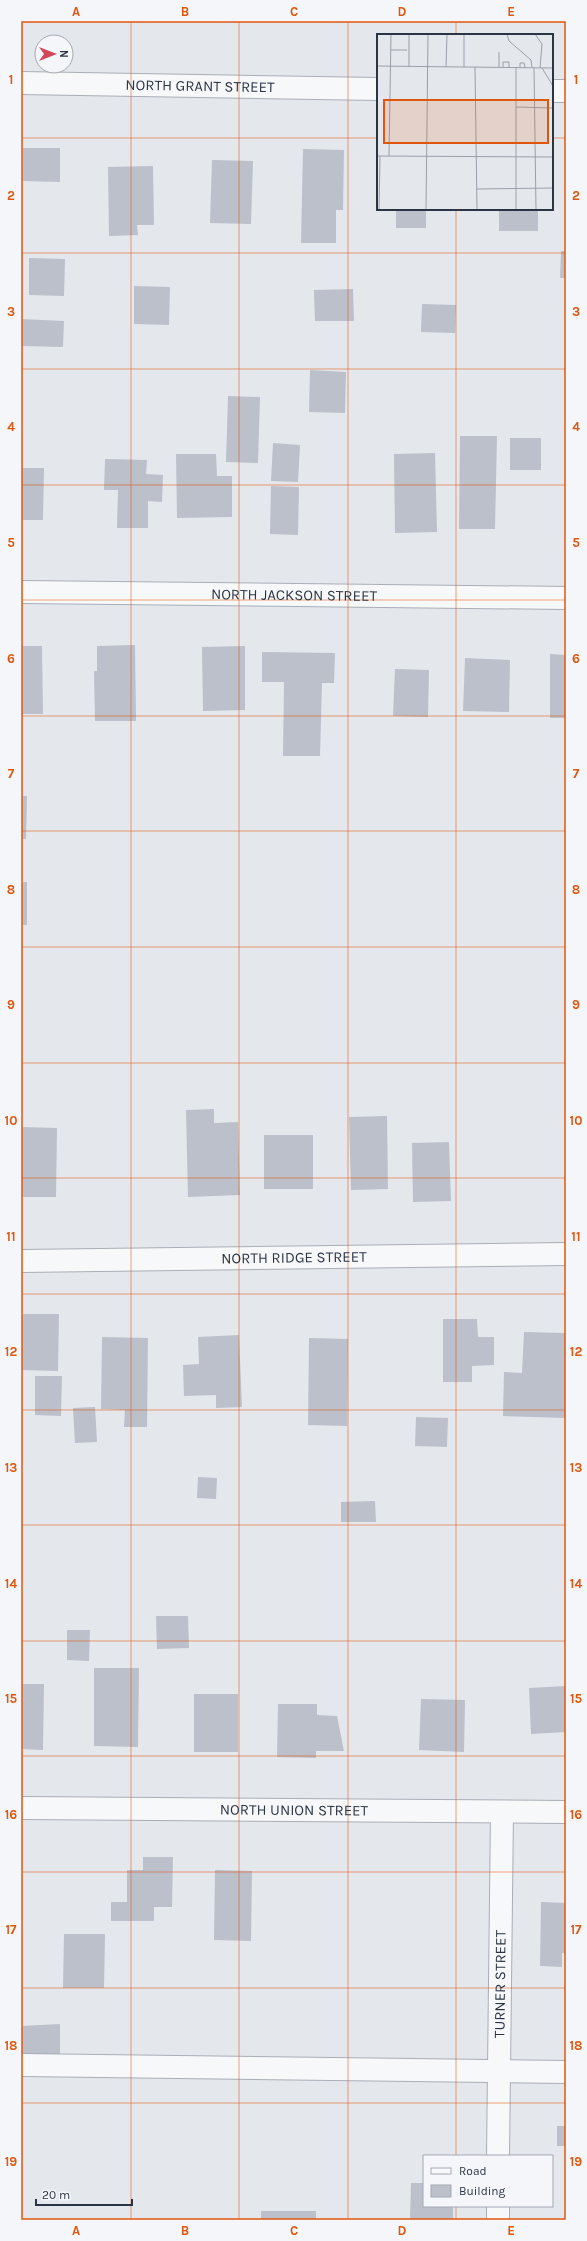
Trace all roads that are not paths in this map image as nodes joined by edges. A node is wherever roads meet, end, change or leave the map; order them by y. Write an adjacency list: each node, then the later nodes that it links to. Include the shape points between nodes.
1 (21, 83): 2 (street, NORTH GRANT STREET)
2 (377, 89)
3 (553, 91): 4 (street)
4 (566, 91)
5 (21, 592): 6 (street, NORTH JACKSON STREET)
6 (566, 598)
7 (566, 1254): 8 (street, NORTH RIDGE STREET)
8 (21, 1261)
9 (21, 1808): 10 (street, NORTH UNION STREET)
10 (502, 1812): 11 (street, NORTH UNION STREET); 13 (street, TURNER STREET)
11 (566, 1812)
12 (21, 2064): 13 (street)
13 (500, 2072): 14 (street); 15 (street, TURNER STREET)
14 (566, 2072)
15 (498, 2155)
16 (498, 2207): 17 (street)
17 (498, 2220)

